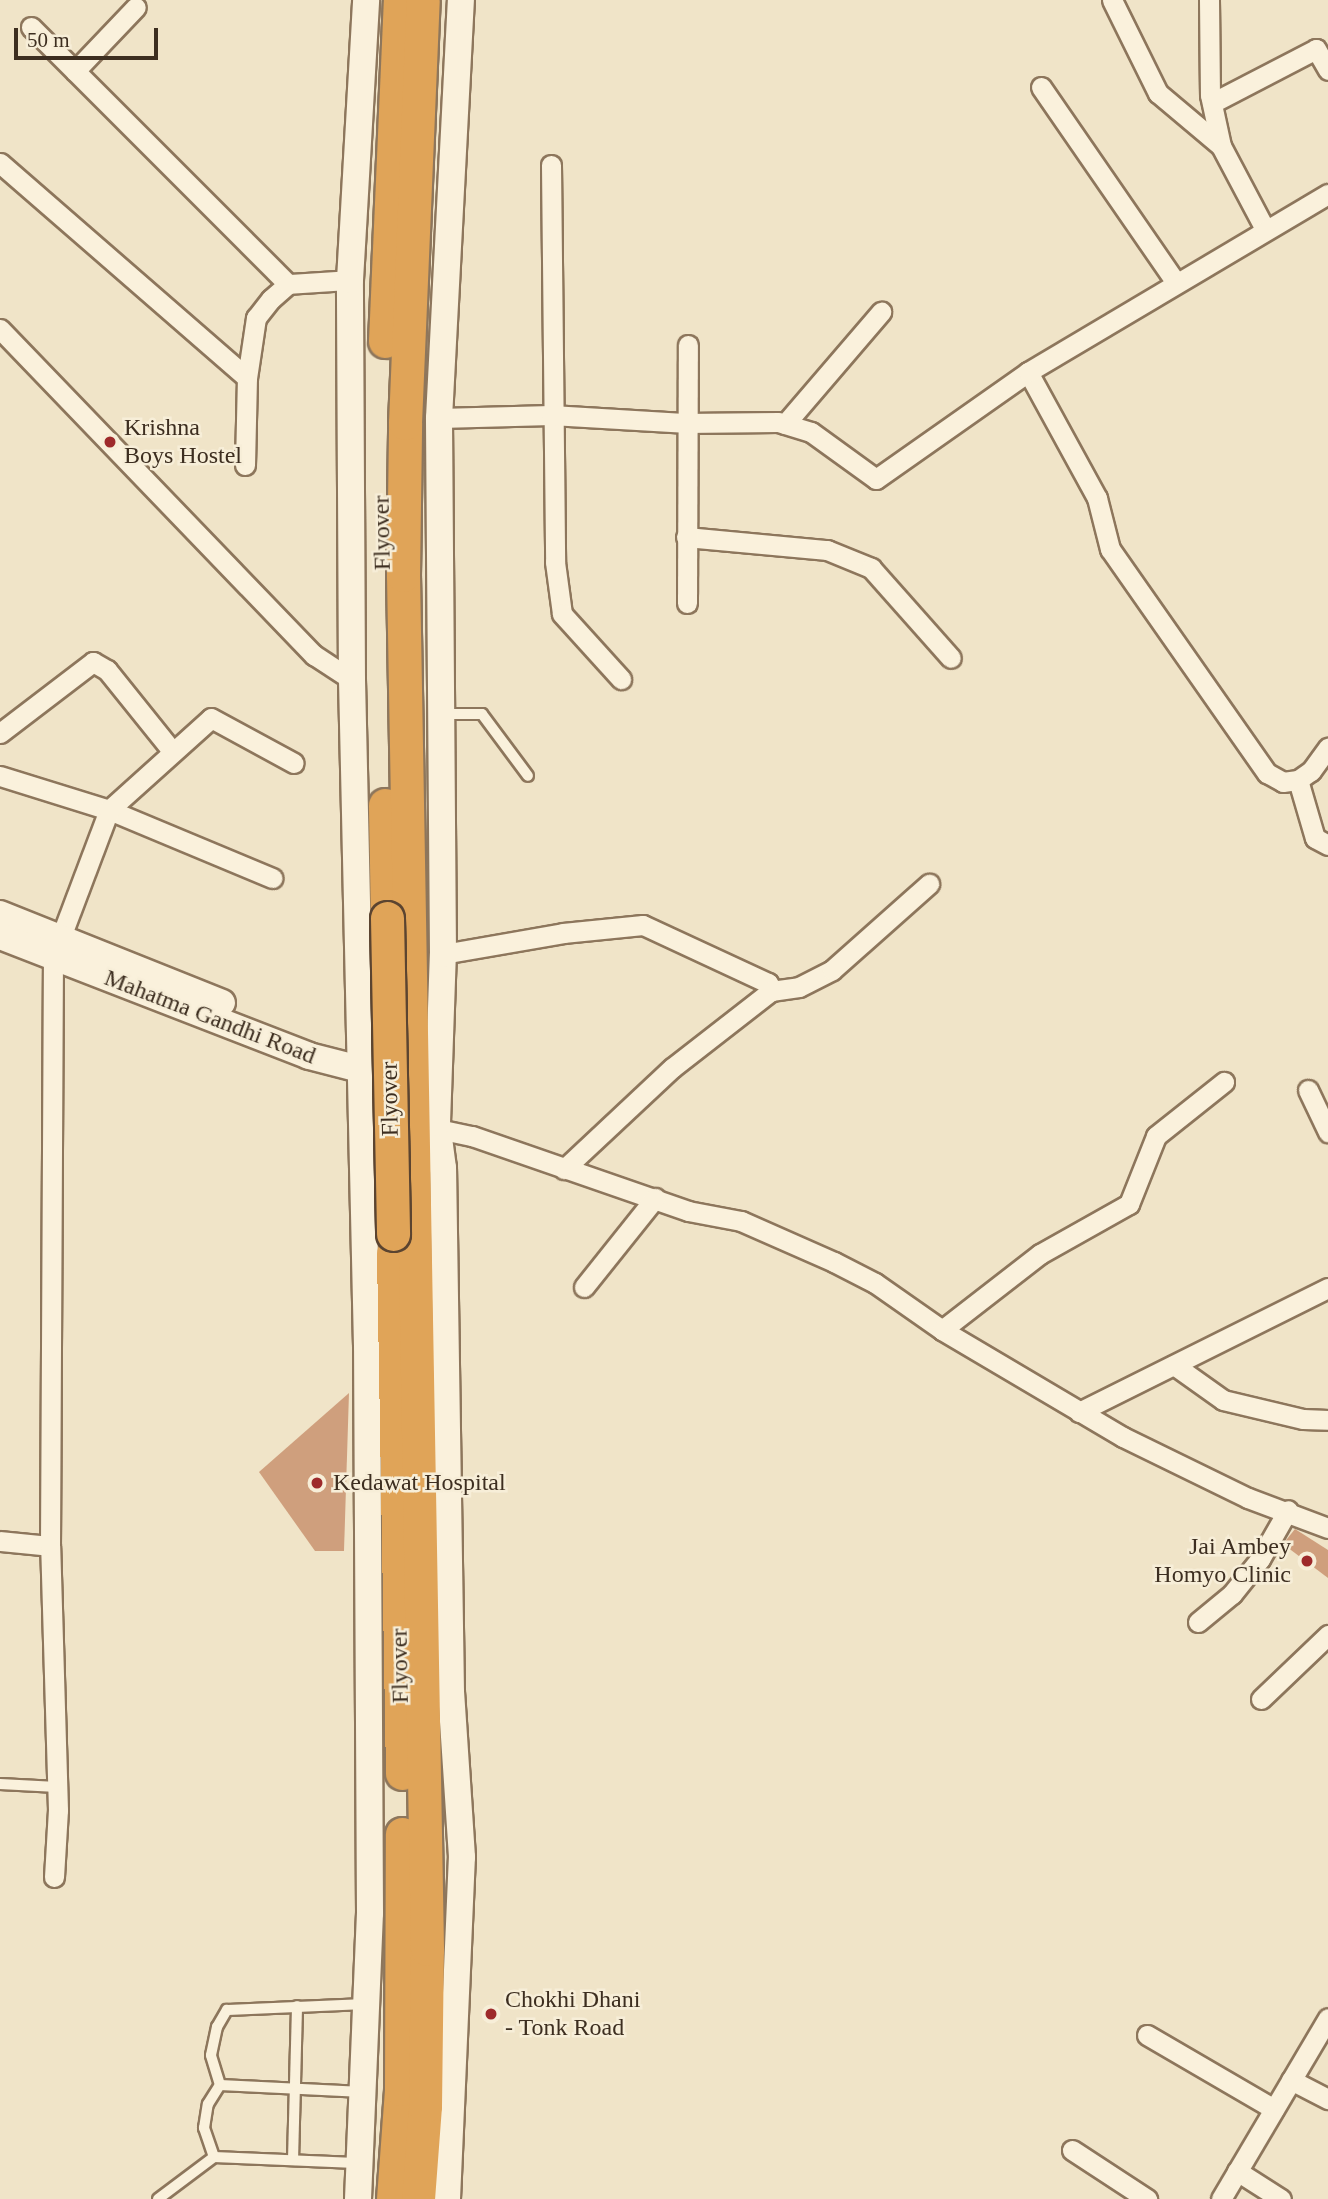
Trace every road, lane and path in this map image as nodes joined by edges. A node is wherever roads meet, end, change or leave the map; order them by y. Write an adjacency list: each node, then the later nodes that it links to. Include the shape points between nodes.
1 (366, 0): 19 (street)
2 (400, 0): 95 (highway, Flyover, bridge, via 382,444 402,1814 401,2089)
3 (423, 0): 56 (highway, via 405,410 404,561)
4 (461, 0): 28 (street)
5 (1112, 0): 14 (street, via 1158,93)
6 (1209, 0): 13 (street)
7 (135, 7): 11 (street)
8 (31, 27): 11 (street)
9 (1322, 45): 10 (street); 13 (street)
10 (1328, 70)
11 (75, 71): 21 (street)
12 (1041, 87): 20 (street)
13 (1212, 103): 14 (street)
14 (1221, 146): 18 (street)
15 (0, 163): 26 (street)
16 (551, 165): 27 (street)
17 (1328, 194): 18 (street)
18 (1265, 229): 20 (street)
19 (350, 280): 21 (street); 36 (street)
20 (1176, 283): 25 (street)
21 (288, 284): 26 (street, via 256,318)
22 (881, 312): 30 (street)
23 (0, 329): 36 (street, via 314,655)
24 (688, 345): 29 (street)
25 (1028, 372): 30 (street, via 876,479 861,473 811,432); 44 (street, via 1097,498 1110,549 1267,773 1283,782)
26 (247, 378): 31 (street)
27 (551, 415): 28 (street); 29 (street); 35 (street, via 553,552 562,614)
28 (439, 418): 37 (street)
29 (684, 423): 30 (street); 32 (street)
30 (785, 424)
31 (245, 465)
32 (686, 537): 33 (street); 34 (street, via 827,550 871,568)
33 (687, 603)
34 (951, 658)
35 (621, 679)
36 (352, 680): 54 (street)
37 (441, 714): 43 (lane, via 482,714); 52 (street)
38 (0, 733): 40 (street, via 93,662 107,670)
39 (1328, 748): 44 (street)
40 (173, 752): 41 (street, via 211,718); 45 (street)
41 (295, 763)
42 (0, 776): 45 (street)
43 (528, 776)
44 (1298, 780): 46 (street, via 1315,838)
45 (109, 810): 47 (street); 51 (street)
46 (1328, 845)
47 (272, 878)
48 (929, 884): 53 (street, via 832,970 799,987)
49 (0, 914): 51 (street, Mahatma Gandhi Road)
50 (0, 936): 51 (street, Mahatma Gandhi Road)
51 (56, 948): 54 (street, Mahatma Gandhi Road, via 309,1056); 71 (street)
52 (443, 954): 53 (street, via 563,933 643,925 758,976); 56 (street)
53 (771, 991): 60 (street, via 672,1068)
54 (364, 1070): 56 (street, Mahatma Gandhi Road); 78 (street, via 370,1886)
55 (1224, 1082): 64 (street, via 1164,1125 1149,1149 1129,1204 1040,1254)
56 (426, 1084): 58 (street); 96 (highway, via 427,1949 425,2106)
57 (1308, 1090): 59 (street)
58 (438, 1129): 60 (street, via 472,1136); 97 (street, via 443,1168 451,1693 462,1857)
59 (1328, 1132)
60 (564, 1169): 61 (street)
61 (655, 1198): 62 (street); 64 (street, via 688,1212 741,1221 834,1262 875,1283)
62 (584, 1287)
63 (1328, 1288): 65 (street)
64 (942, 1329): 66 (street)
65 (1174, 1365): 66 (street); 67 (street, via 1223,1400 1303,1419)
66 (1079, 1412): 68 (street, via 1248,1498)
67 (1328, 1420)
68 (1288, 1510): 69 (street); 72 (street, via 1239,1585)
69 (1328, 1528)
70 (0, 1541): 71 (street)
71 (50, 1546): 76 (street)
72 (1198, 1622)
73 (1328, 1635): 74 (street)
74 (1261, 1699)
75 (0, 1784): 76 (lane)
76 (57, 1787): 77 (street)
77 (54, 1877)
78 (366, 2004): 79 (lane); 85 (street)
79 (297, 2006): 83 (lane, via 227,2010 217,2027 211,2055); 84 (lane)
80 (1328, 2018): 82 (street)
81 (1147, 2035): 87 (street)
82 (1291, 2080): 86 (street); 87 (street)
83 (220, 2085): 84 (lane); 89 (lane, via 208,2104 204,2128)
84 (295, 2088): 85 (lane); 90 (lane)
85 (366, 2092): 91 (street)
86 (1328, 2099)
87 (1274, 2109): 92 (street)
88 (1072, 2150): 98 (street)
89 (214, 2157): 90 (lane); 93 (lane)
90 (293, 2160): 91 (lane)
91 (360, 2163): 94 (street)
92 (1237, 2171): 99 (street); 100 (street)
93 (158, 2199)
94 (358, 2199)
95 (393, 2199)
96 (418, 2199)
97 (447, 2199)
98 (1147, 2199)
99 (1221, 2199)
100 (1281, 2199)

